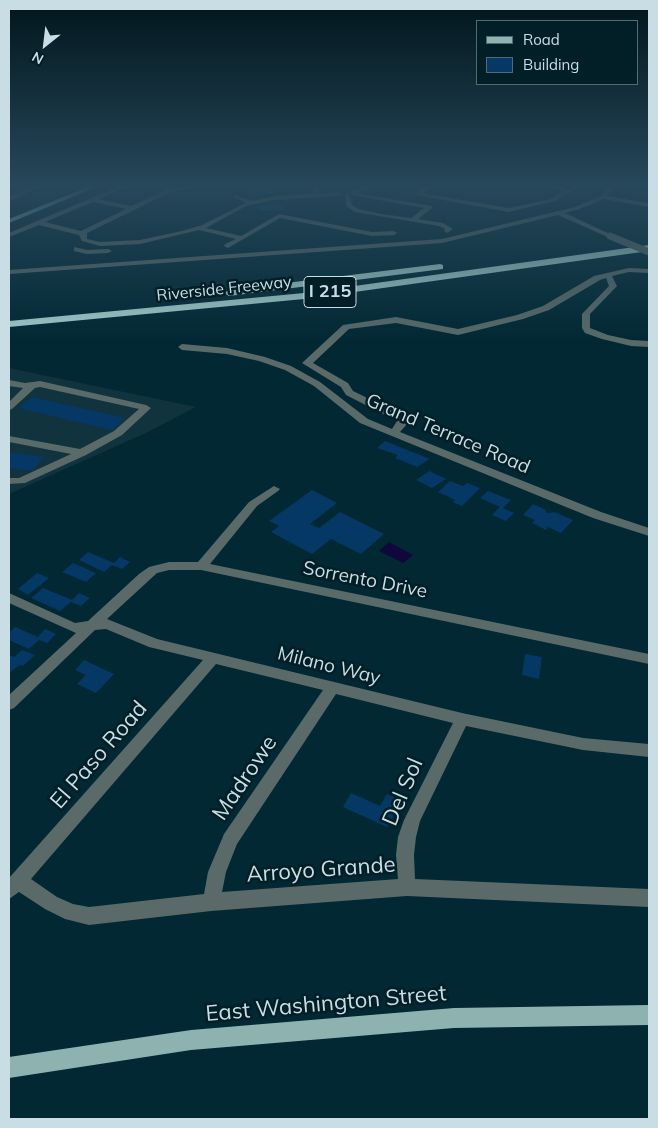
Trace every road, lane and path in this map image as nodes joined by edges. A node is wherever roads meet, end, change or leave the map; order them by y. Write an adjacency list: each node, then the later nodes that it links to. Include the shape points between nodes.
1 (84, 239): 8 (street)
2 (161, 239): 8 (street)
3 (241, 239): 7 (street)
4 (456, 239): 14 (street, via 404,246)
5 (616, 239): 12 (street, bridge)
6 (649, 240): 16 (highway, Riverside Freeway / I 215, via 219,295)
7 (228, 246)
8 (114, 247): 9 (street); 11 (street, via 86,252)
9 (149, 248)
10 (649, 248): 17 (highway, Riverside Freeway / I 215, via 304,296)
11 (77, 250)
12 (649, 252)
13 (649, 271): 15 (street, via 629,270)
14 (9, 272)
15 (607, 275): 18 (street, via 613,286 586,314 586,328 605,337); 23 (street, via 590,281 546,308 458,332 396,320 346,328 307,363 345,386 349,393 402,419 403,423)
16 (9, 314)
17 (9, 324)
18 (649, 344)
19 (182, 346): 23 (street, Grand Terrace Road, via 227,351 288,368 317,384 364,421)
20 (9, 384): 21 (street)
21 (32, 385): 22 (street); 25 (street, via 40,384 146,408 118,433)
22 (9, 407)
23 (393, 433): 28 (street, Grand Terrace Road, via 597,515)
24 (9, 439): 25 (street)
25 (82, 453): 26 (street, via 21,481)
26 (9, 480)
27 (274, 489): 29 (street, via 253,504)
28 (649, 532)
29 (201, 566): 31 (street, Sorrento Drive, via 169,566 153,570); 33 (street, Sorrento Drive)
30 (9, 598): 31 (street, Milano Way, via 74,628)
31 (93, 625): 32 (street, Milano Way, via 107,624 154,643); 35 (street, Sorrento Drive)
32 (214, 657): 34 (street, Milano Way); 38 (street, El Paso Road)
33 (649, 659)
34 (333, 687): 36 (street, Milano Way); 41 (street, Madrowe, via 230,840 216,872)
35 (9, 704)
36 (462, 719): 37 (street, Milano Way, via 583,744); 39 (street, Del Sol, via 412,820 406,846)
37 (649, 750)
38 (13, 885): 41 (street, Arroyo Grande, via 72,913 89,916)
39 (407, 887): 40 (street, Arroyo Grande); 41 (street, Arroyo Grande)
40 (649, 898)
41 (211, 902)
42 (649, 1015): 43 (main road, East Washington Street, via 454,1018 210,1038)
43 (9, 1068)

